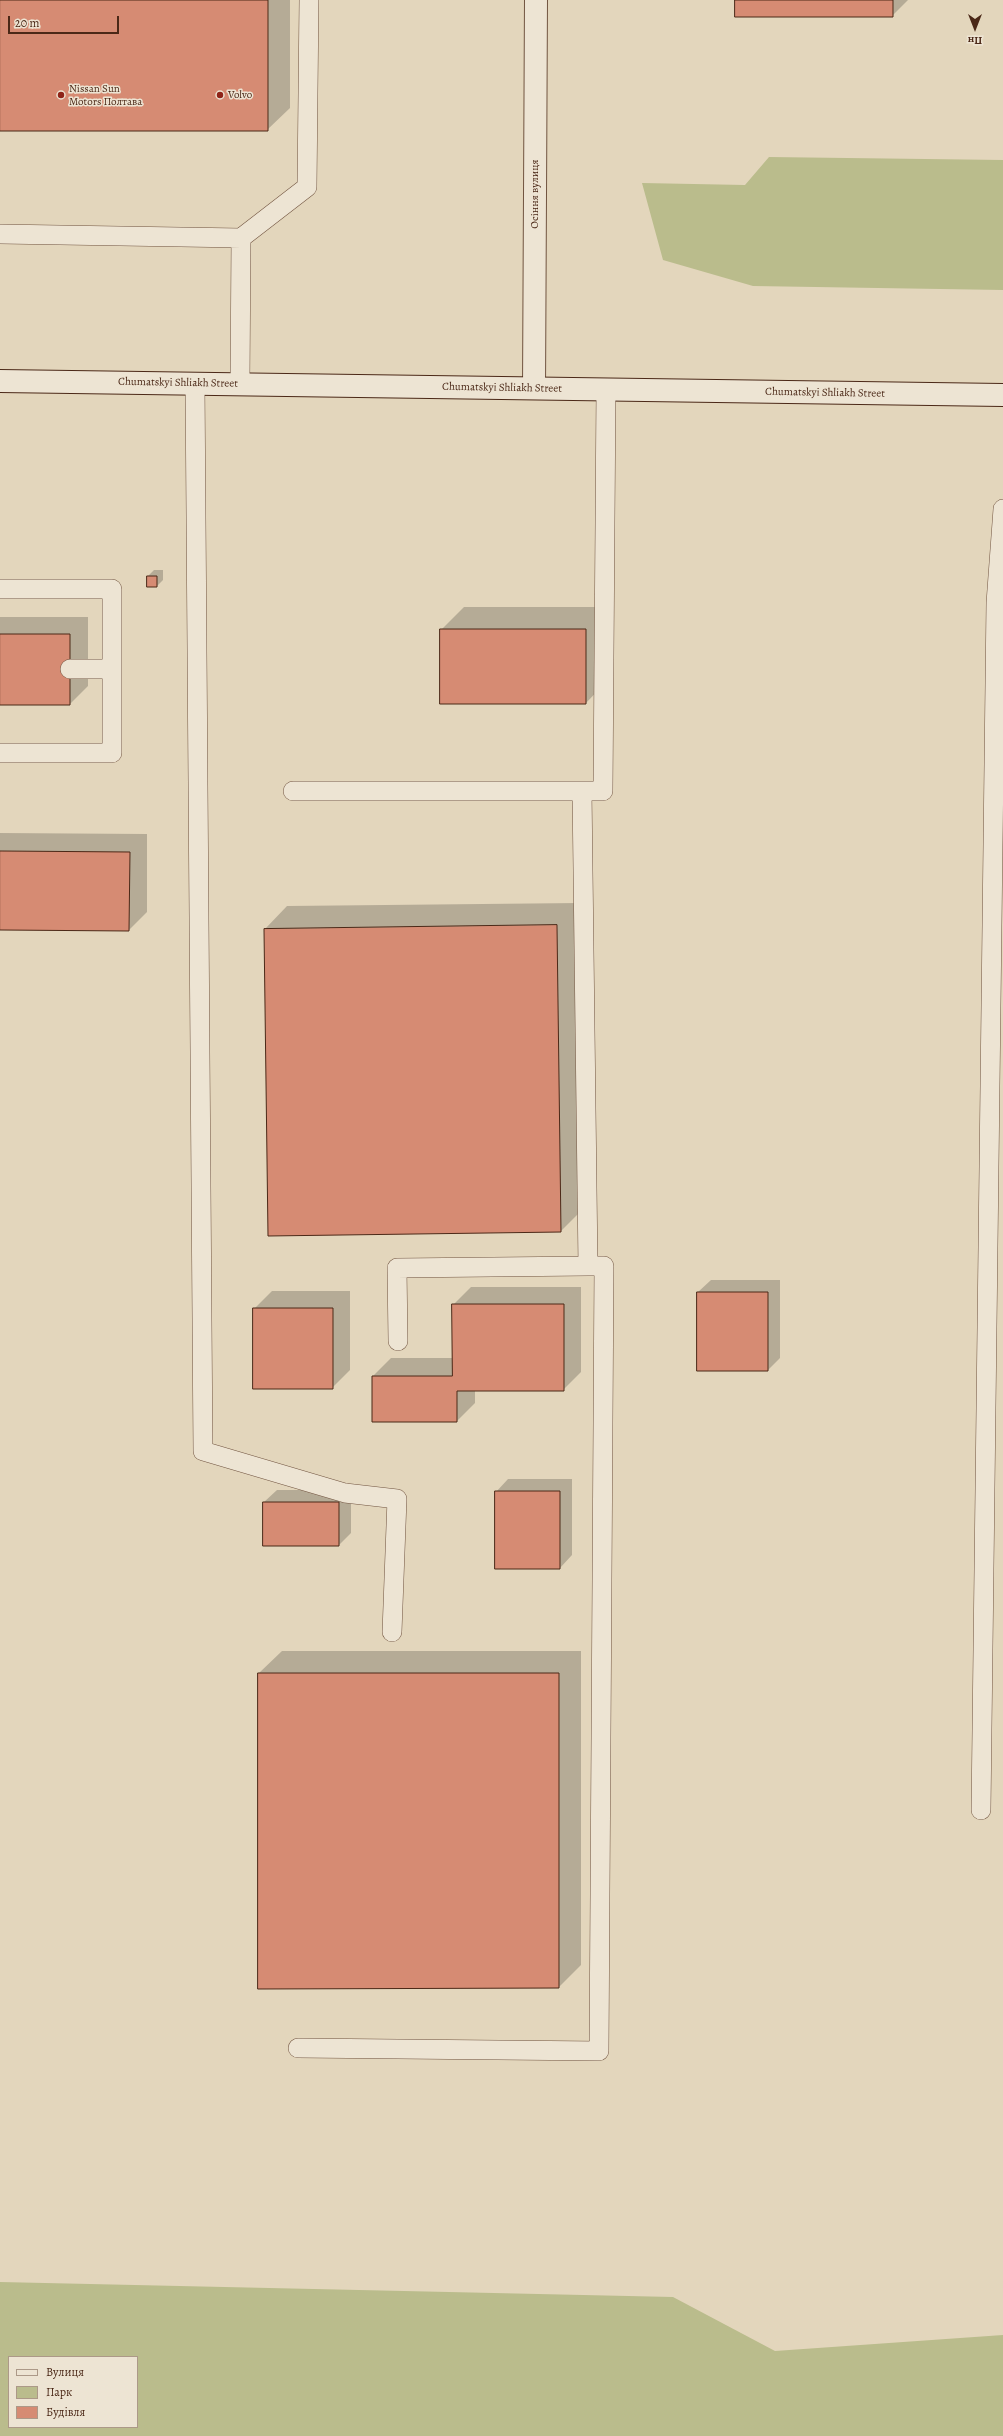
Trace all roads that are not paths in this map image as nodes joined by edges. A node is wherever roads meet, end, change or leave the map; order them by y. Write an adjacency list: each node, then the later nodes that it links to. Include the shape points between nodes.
1 (309, 0): 4 (lane, via 307,187)
2 (536, 0): 8 (main road, Осіння вулиця)
3 (0, 234): 4 (lane)
4 (241, 238): 7 (lane)
5 (0, 381): 6 (main road, Chumatskyi Shliakh Street)
6 (195, 383): 7 (main road, Chumatskyi Shliakh Street); 21 (lane, via 202,1451 345,1493 397,1499)
7 (240, 384): 8 (main road, Chumatskyi Shliakh Street)
8 (534, 388): 9 (main road, Chumatskyi Shliakh Street)
9 (606, 389): 10 (main road, Chumatskyi Shliakh Street); 18 (lane, via 603,791)
10 (1003, 396)
11 (1003, 509): 13 (lane)
12 (0, 589): 15 (lane, via 112,589)
13 (999, 603): 22 (lane)
14 (70, 669): 15 (lane)
15 (112, 669): 16 (lane, via 112,754)
16 (0, 754)
17 (293, 791): 18 (lane)
18 (582, 791): 19 (lane)
19 (588, 1266): 20 (lane, via 397,1268); 23 (lane, via 604,1266 599,2051)
20 (398, 1341)
21 (392, 1632)
22 (981, 1810)
23 (298, 2048)

